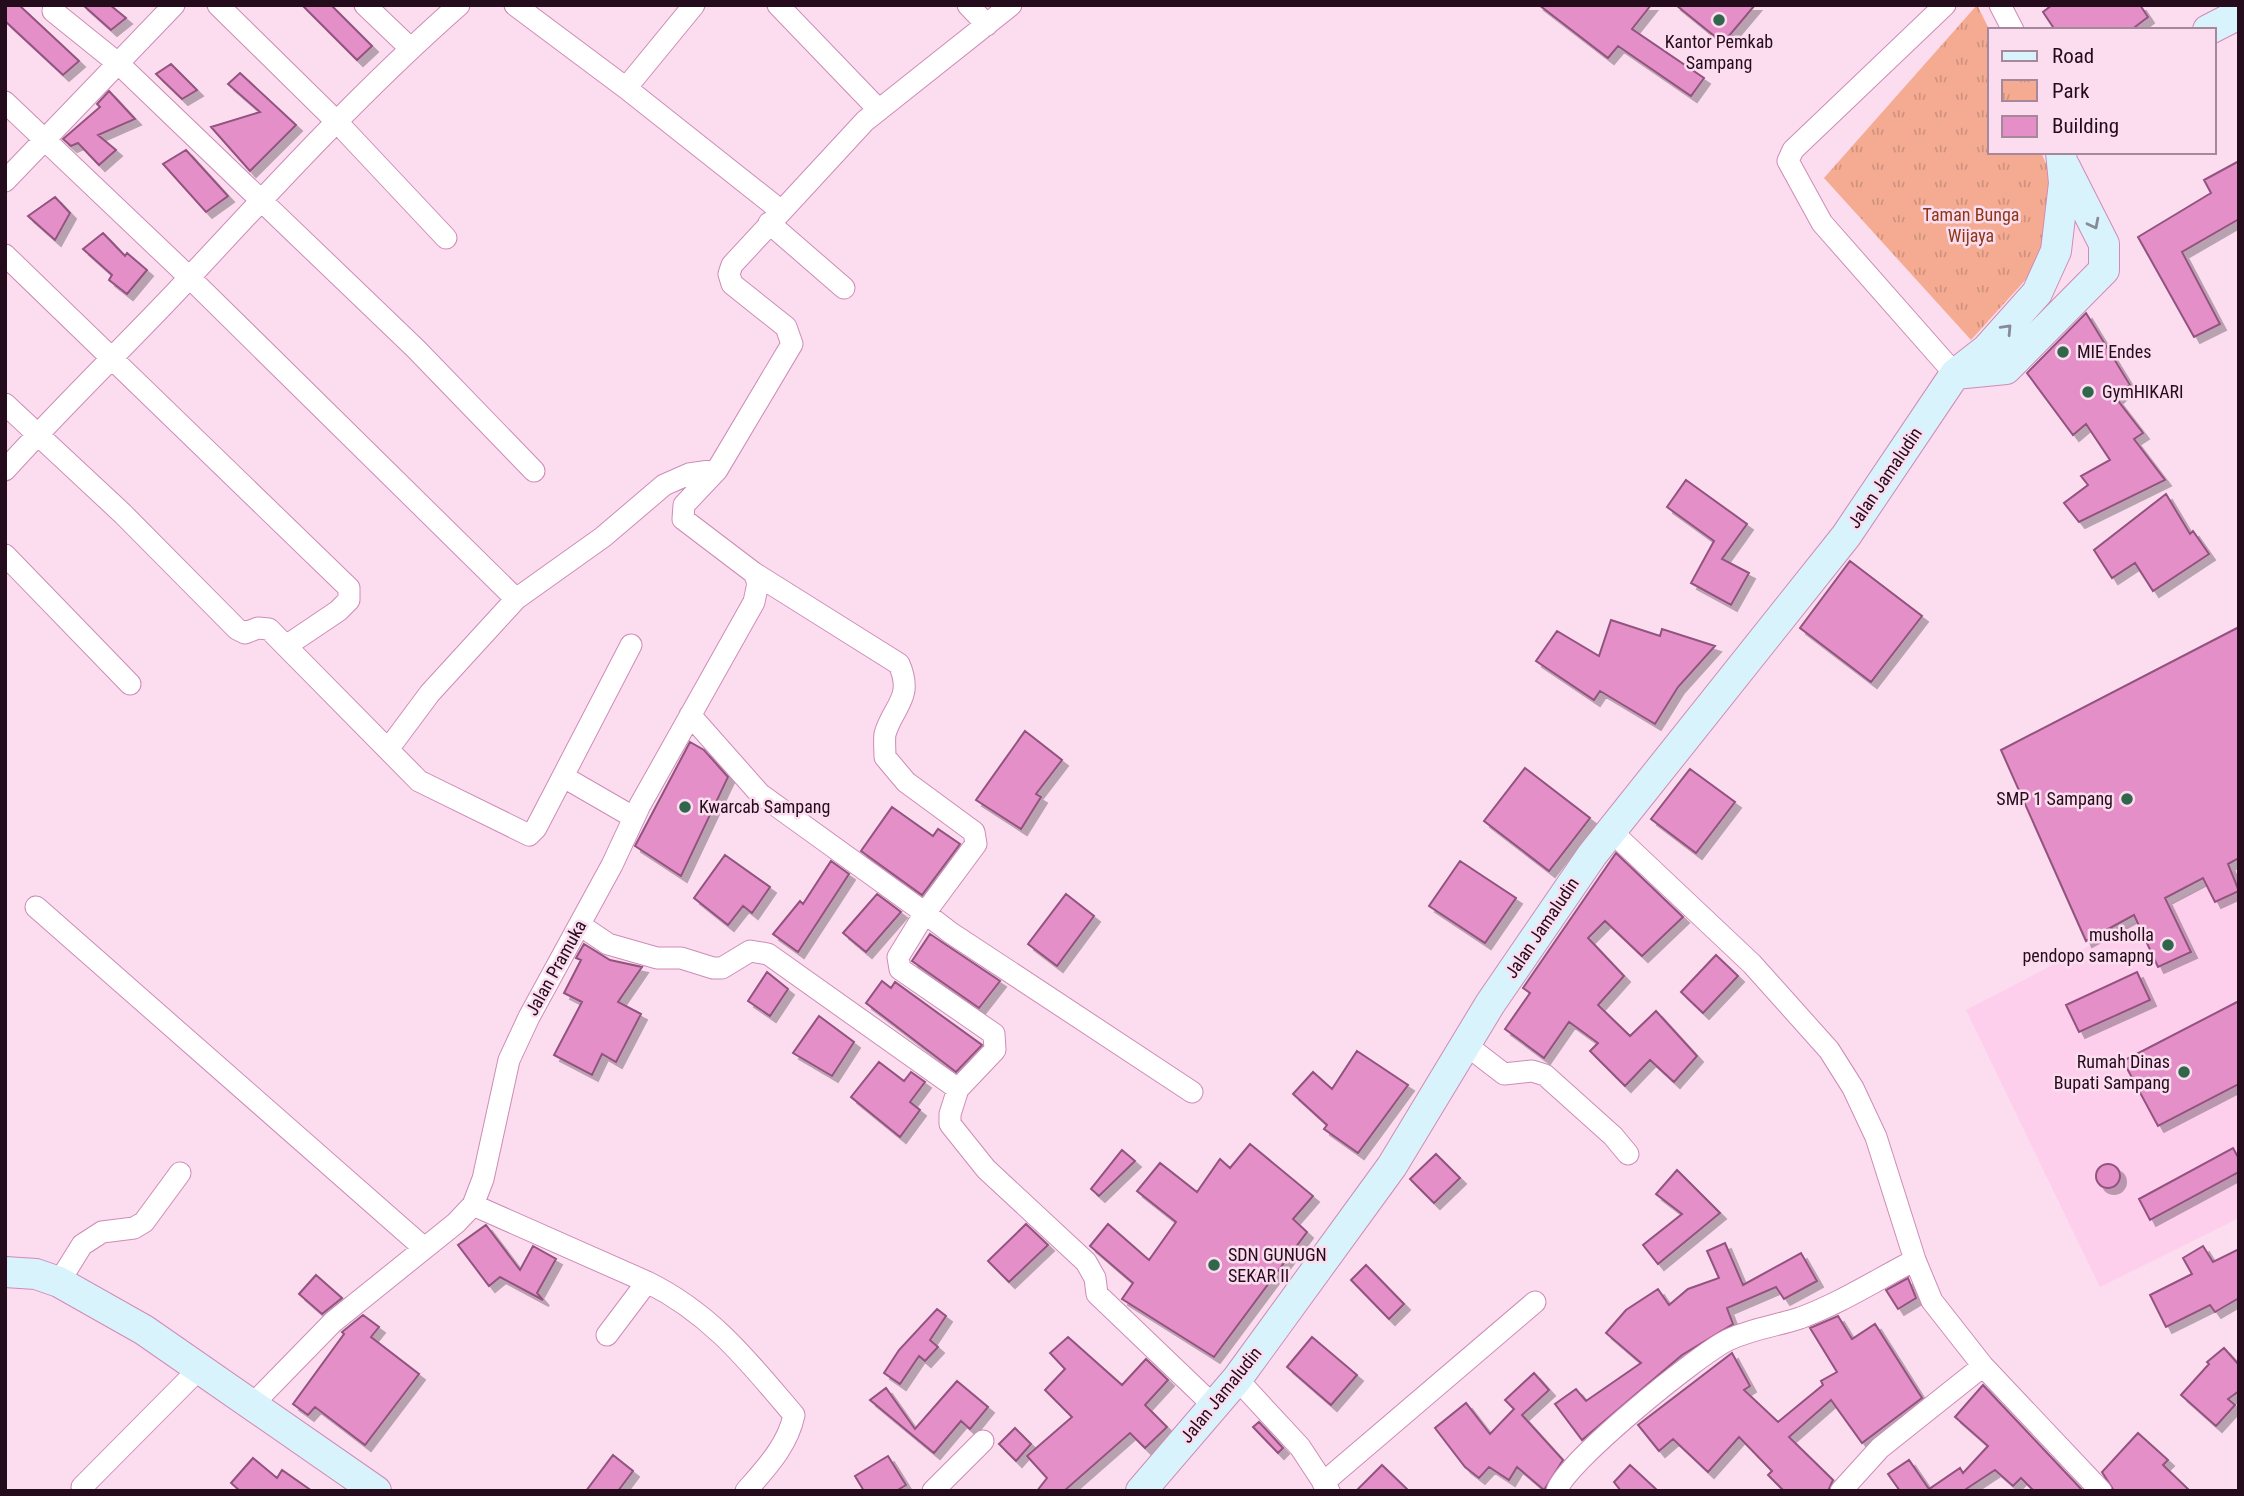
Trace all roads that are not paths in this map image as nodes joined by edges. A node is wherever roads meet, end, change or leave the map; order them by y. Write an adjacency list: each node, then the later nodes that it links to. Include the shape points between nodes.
1 (174, 5): 18 (street)
2 (218, 5): 22 (street)
3 (365, 5): 17 (street)
4 (459, 5): 17 (street)
5 (515, 5): 19 (street)
6 (694, 5): 19 (street)
7 (778, 5): 21 (street)
8 (968, 5): 14 (street)
9 (1011, 5): 14 (street)
10 (1945, 5): 33 (street, via 1793,150 1788,161 1822,223)
11 (2000, 5): 15 (street)
12 (53, 11): 18 (street)
13 (2239, 14): 16 (street)
14 (987, 24): 21 (street)
15 (2012, 28)
16 (2212, 28)
17 (410, 48): 22 (street)
18 (120, 65): 23 (street); 26 (street)
19 (626, 88): 27 (street)
20 (5, 102): 23 (street)
21 (879, 110): 27 (street)
22 (337, 122): 26 (street); 28 (street)
23 (45, 142): 25 (street); 30 (street)
24 (2062, 158): 33 (street, Jalan Jamaludin, one-way to 24, via 2012,324 2054,262); 33 (street, Jalan Jamaludin, one-way to 33, via 2104,244 2104,270 2006,369)
25 (5, 181)
26 (258, 200): 30 (street); 38 (street, via 416,349)
27 (774, 217): 31 (street); 37 (street, via 732,265 730,279 786,327 792,344)
28 (446, 237)
29 (5, 255): 32 (street)
30 (189, 277): 32 (street); 41 (street)
31 (844, 288)
32 (114, 358): 35 (street); 43 (street, via 349,588 349,600 338,611)
33 (1955, 374): 49 (street, Jalan Jamaludin, via 1846,536)
34 (5, 404): 35 (street)
35 (38, 434): 36 (street); 43 (street, via 237,629 245,633 269,629)
36 (5, 470)
37 (717, 470): 40 (street, via 684,505 683,519); 41 (street, via 689,474 664,485 603,537)
38 (534, 471)
39 (5, 555): 44 (street)
40 (754, 573): 45 (street, Jalan Pramuka, via 758,583 754,602); 51 (street, via 900,664 905,677 903,698 885,735 885,757 906,782 974,832 976,844)
41 (516, 599): 46 (street, via 430,693)
42 (631, 645): 47 (street)
43 (286, 646): 46 (street)
44 (130, 684)
45 (690, 715): 48 (street, Jalan Pramuka); 51 (street, via 760,794)
46 (389, 748): 47 (street, via 400,766 419,781 529,835)
47 (561, 780): 48 (street, via 569,780)
48 (634, 817): 52 (street, Jalan Pramuka)
49 (1611, 831): 53 (street, Jalan Jamaludin); 60 (street, via 1752,964 1829,1050 1876,1137)
50 (36, 907): 59 (street)
51 (925, 913): 54 (street, via 898,957 900,969 994,1034 996,1042 995,1050); 55 (street)
52 (580, 925): 54 (street, via 608,944 713,968 722,968 750,951 768,954); 58 (street, Jalan Pramuka, via 509,1060)
53 (1465, 1044): 56 (street, via 1504,1074 1532,1071 1545,1075); 68 (street, Jalan Jamaludin, via 1392,1166)
54 (958, 1089): 70 (street, via 950,1124 986,1169 1086,1262 1096,1278 1097,1294)
55 (1192, 1092)
56 (1628, 1154)
57 (180, 1172): 62 (street, via 144,1222 134,1228 102,1232 82,1245)
58 (473, 1205): 59 (street, Jalan Pramuka); 63 (street)
59 (425, 1248): 69 (street, Jalan Pramuka, via 333,1322)
60 (1915, 1260): 66 (street, via 1932,1301); 78 (street, via 1802,1317 1726,1340 1685,1368 1606,1436 1569,1471)
61 (5, 1272): 62 (street, via 36,1274)
62 (59, 1282): 67 (street)
63 (647, 1282): 65 (street); 76 (street, via 710,1321 794,1415 792,1428 772,1462)
64 (1535, 1302): 74 (street)
65 (607, 1335)
66 (1983, 1366): 79 (street, via 1880,1448); 80 (street)
67 (200, 1368): 69 (street); 72 (street)
68 (1237, 1380): 70 (street, Jalan Jamaludin); 74 (street, via 1300,1447)
69 (253, 1404): 75 (street)
70 (1214, 1406): 73 (street, Jalan Jamaludin)
71 (983, 1441): 77 (street)
72 (82, 1487)
73 (1153, 1487)
74 (1326, 1487)
75 (376, 1491)
76 (746, 1491)
77 (933, 1491)
78 (1557, 1491)
79 (1841, 1491)
80 (2101, 1491)

